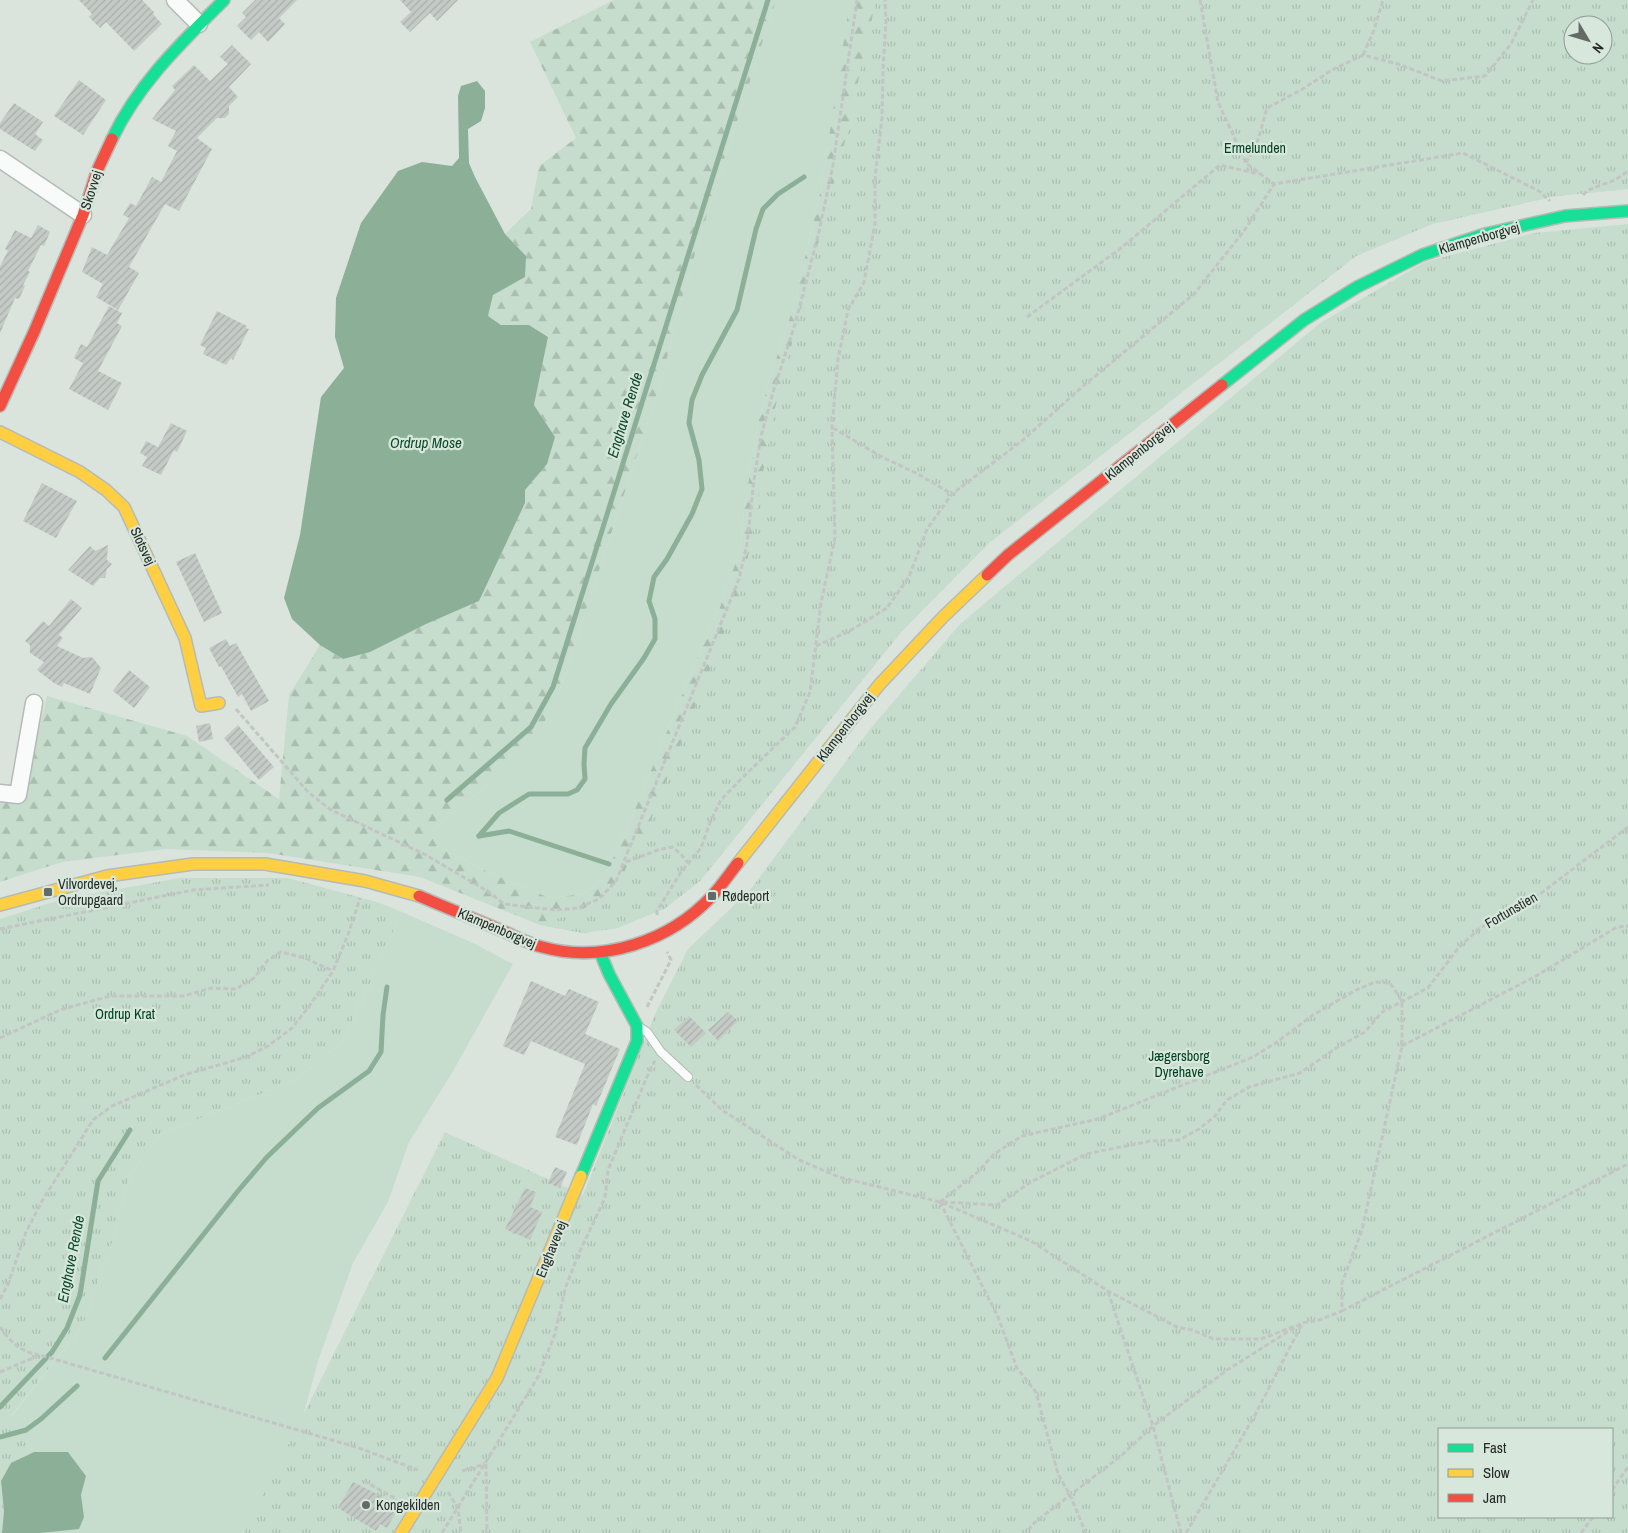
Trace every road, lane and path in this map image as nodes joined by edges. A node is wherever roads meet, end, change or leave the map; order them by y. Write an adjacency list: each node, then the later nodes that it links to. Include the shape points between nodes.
1 (175, 0): 8 (street)
2 (224, 0): 8 (street, Skovvej)
3 (857, 0): 29 (path, via 833,165 795,324 761,436 739,580)
4 (885, 0): 21 (path, via 882,118 875,178 876,224 864,282 848,310 838,359)
5 (1200, 0): 11 (path, via 1218,102)
6 (1383, 0): 9 (path)
7 (1533, 0): 9 (path, via 1510,44 1485,76 1442,81)
8 (199, 24): 17 (street, Skovvej, via 139,92 105,151)
9 (1363, 55): 11 (path, via 1267,108 1258,140)
10 (0, 159): 17 (street)
11 (1246, 163): 13 (path)
12 (1628, 171): 15 (path)
13 (1259, 174): 14 (path); 19 (path, via 1220,165 1121,248)
14 (1274, 184): 18 (path, via 1464,153 1538,191); 23 (path, via 1244,230 1194,294 1023,440)
15 (1582, 196)
16 (1628, 210): 18 (street, Klampenborgvej)
17 (83, 215): 20 (street, Skovvej)
18 (1565, 216): 36 (street, Klampenborgvej, via 1485,234 1422,255 1357,287 1304,320 1008,555 879,684 712,896)
19 (1027, 318)
20 (0, 406)
21 (832, 427): 23 (path); 24 (path, via 835,538 821,602)
22 (0, 432): 26 (street, Slotsvej, via 80,472 106,490 124,508 185,638 201,706)
23 (952, 494): 24 (path, via 927,529 909,577 887,608 848,632)
24 (816, 646): 30 (path, via 810,692 795,727 721,800 701,848)
25 (34, 703): 27 (street, via 18,795)
26 (219, 703): 29 (path, via 237,710 308,792 331,810 424,854 504,904 555,910 578,908 599,899 616,881)
27 (0, 793)
28 (1628, 827): 39 (path, Fortunstien, via 1540,894 1480,928 1459,947 1428,988)
29 (626, 862): 30 (path, via 672,847)
30 (688, 863): 36 (path, via 656,911)
31 (365, 881): 33 (street, Klampenborgvej, via 265,864 193,864 107,876); 37 (street, Klampenborgvej, via 417,895 541,947 572,953); 38 (path)
32 (273, 885): 35 (path, via 193,890)
33 (0, 905)
34 (1628, 926): 42 (path, via 1617,927 1536,976)
35 (0, 929)
36 (660, 935): 37 (street, Klampenborgvej, via 628,947); 40 (path, via 671,960)
37 (600, 952): 40 (street)
38 (333, 971): 41 (path, via 305,958 281,952 268,960 254,978 236,989 211,988 184,996 110,996 60,1010); 48 (path, via 291,1029 268,1046 246,1057 184,1075 112,1106 93,1120 30,1224)
39 (1402, 1001): 42 (path); 46 (path, Fortunstien, via 1382,1012 1365,1032 1300,1073 1249,1087 1227,1100 1200,1129 1179,1140 1150,1141 1086,1154 1031,1182 997,1205); 46 (path, via 1390,983 1376,982 1356,990 1313,1015 1253,1058 1098,1120 1022,1136 994,1154 978,1172)
40 (637, 1026): 43 (lane, via 647,1032); 58 (street, Enghavevej, via 637,1040 497,1378)
41 (0, 1038)
42 (1402, 1046): 49 (path, via 1362,1230 1342,1283)
43 (662, 1052): 44 (lane); 55 (path, via 649,1072 608,1170 605,1198 565,1289 555,1334 538,1378)
44 (688, 1077): 46 (path, via 722,1110 798,1160 838,1177)
45 (1628, 1164): 49 (path)
46 (940, 1202): 47 (path, via 1031,1241); 60 (path, via 998,1317 1017,1368 1036,1392 1058,1474)
47 (1108, 1291): 50 (path, via 1177,1327 1214,1339 1262,1339); 54 (path)
48 (0, 1299)
49 (1342, 1311): 50 (path)
50 (1302, 1323): 54 (path, via 1227,1370); 71 (path, via 1255,1415)
51 (0, 1327): 52 (path, via 23,1351)
52 (39, 1355): 53 (path); 58 (path, via 356,1447)
53 (0, 1372)
54 (1153, 1426): 60 (path); 70 (path)
55 (486, 1464): 61 (path); 67 (path)
56 (1628, 1467): 59 (path)
57 (364, 1481): 63 (path, via 396,1499 393,1509)
58 (441, 1481): 61 (path); 63 (street, Enghavevej)
59 (1613, 1489)
60 (1070, 1495): 68 (path); 69 (path)
61 (458, 1508): 65 (path); 66 (path)
62 (1592, 1518): 72 (path)
63 (410, 1520): 64 (street, Enghavevej)
64 (401, 1533)
65 (442, 1533)
66 (462, 1533)
67 (487, 1533)
68 (1026, 1533)
69 (1086, 1533)
70 (1181, 1533)
71 (1186, 1533)
72 (1582, 1533)

